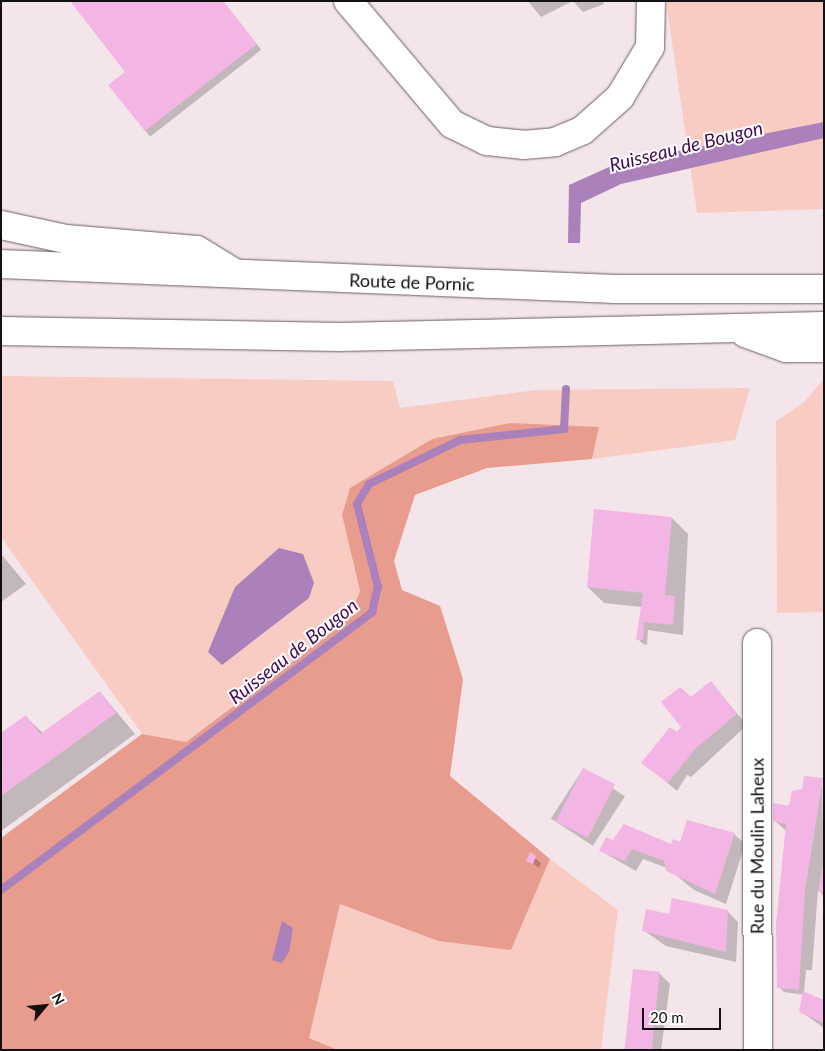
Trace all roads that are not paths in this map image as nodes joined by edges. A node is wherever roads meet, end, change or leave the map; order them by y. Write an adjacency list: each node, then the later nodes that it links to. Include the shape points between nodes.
1 (348, 1): 2 (main road, via 452,124 487,141 523,145 554,142 583,130 620,97 650,46)
2 (651, 1)
3 (1, 225): 5 (main road, via 66,239 197,250)
4 (1, 264): 5 (main road, Route de Pornic)
5 (234, 273): 6 (main road, Route de Pornic, via 596,288)
6 (824, 290)
7 (824, 326): 8 (main road)
8 (730, 327): 9 (main road, via 322,337); 10 (main road, via 786,348)
9 (1, 331)
10 (824, 348)
11 (757, 643): 12 (main road, Rue du Moulin Laheux)
12 (758, 1050)

